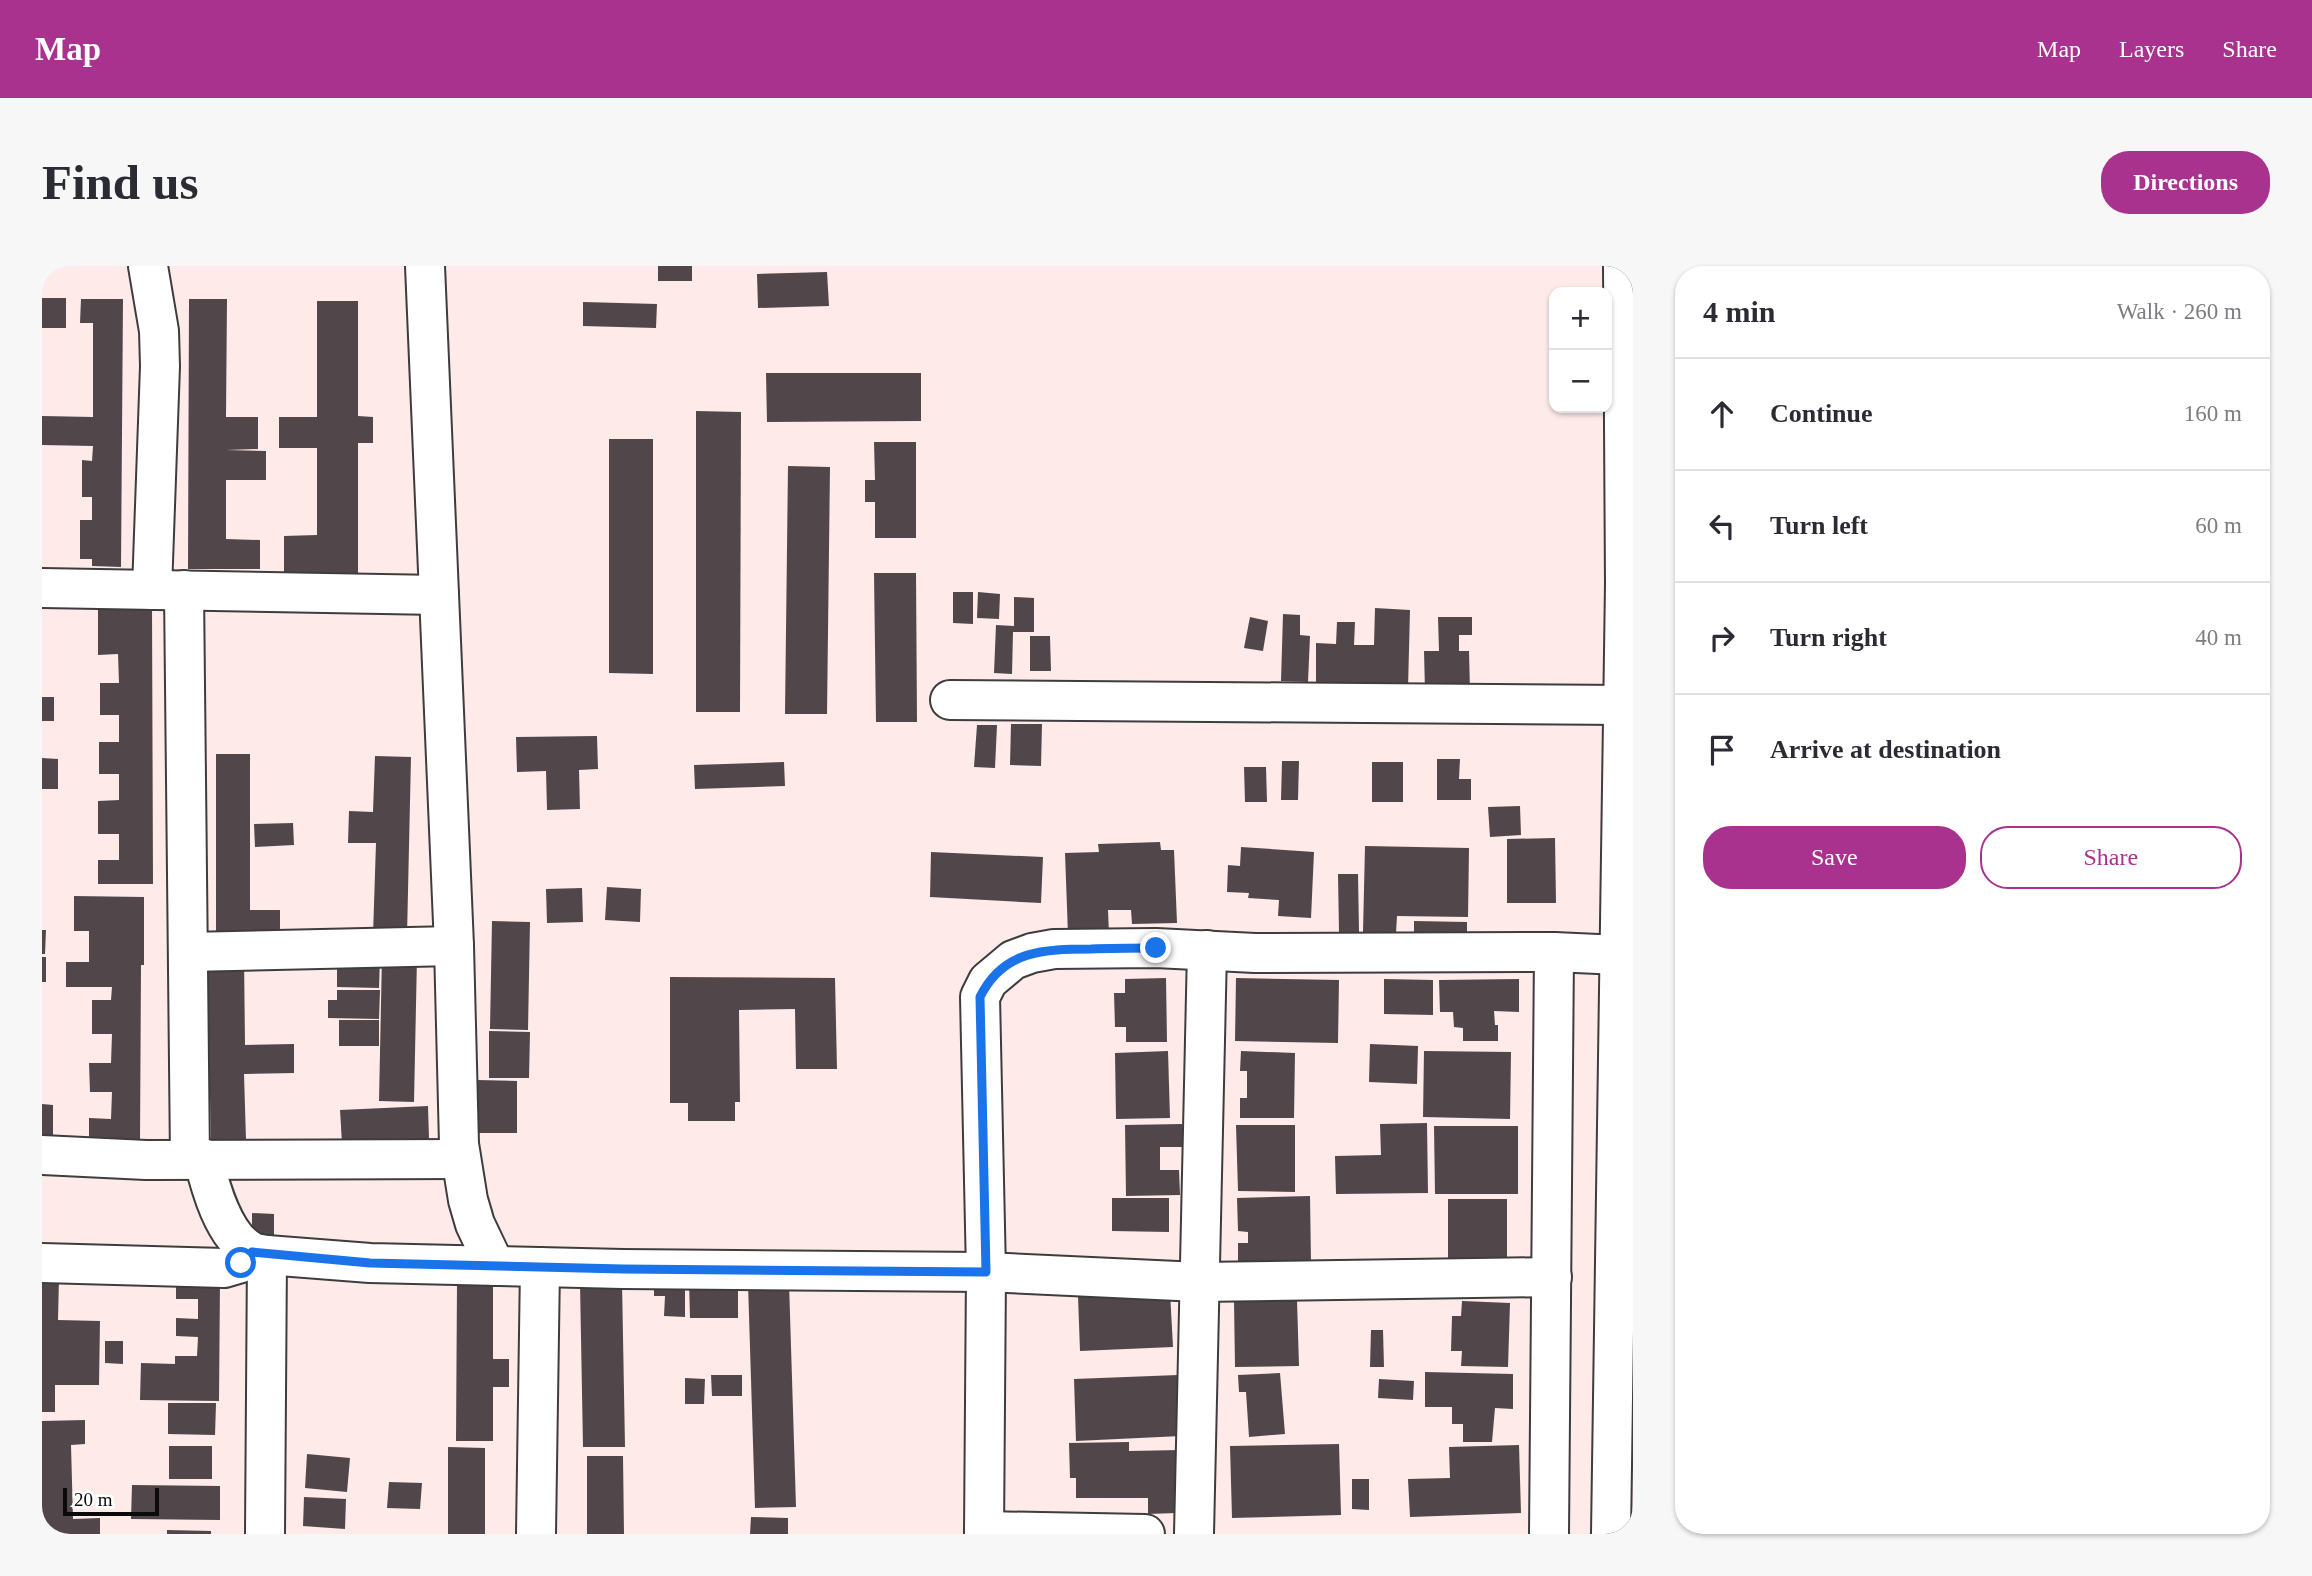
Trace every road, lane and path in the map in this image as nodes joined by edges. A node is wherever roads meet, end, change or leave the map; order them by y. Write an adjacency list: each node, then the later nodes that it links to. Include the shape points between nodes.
1 (148, 266): 5 (street, via 159,331)
2 (425, 266): 6 (street)
3 (1623, 266): 8 (street)
4 (42, 588): 5 (street)
5 (168, 590): 6 (street); 11 (street)
6 (439, 595): 9 (street)
7 (950, 700): 8 (street)
8 (1624, 705): 13 (street)
9 (454, 946): 11 (street); 16 (street)
10 (1207, 950): 12 (street); 21 (street, via 1054,949 1013,960 988,981 980,997); 23 (street)
11 (188, 952): 15 (street)
12 (1555, 952): 13 (street); 22 (street)
13 (1620, 955): 30 (street)
14 (42, 1155): 15 (street)
15 (196, 1158): 16 (street); 17 (street, via 239,1242)
16 (461, 1158): 19 (street, via 475,1224)
17 (259, 1254): 18 (street, via 225,1268); 19 (street); 25 (street)
18 (42, 1263)
19 (495, 1266): 20 (street)
20 (540, 1267): 21 (street); 26 (street)
21 (986, 1272): 23 (street); 24 (street)
22 (1552, 1277): 23 (street); 29 (street)
23 (1199, 1282): 28 (street)
24 (984, 1532): 27 (street)
25 (265, 1534)
26 (537, 1534)
27 (1145, 1534)
28 (1194, 1534)
29 (1549, 1534)
30 (1611, 1534)

